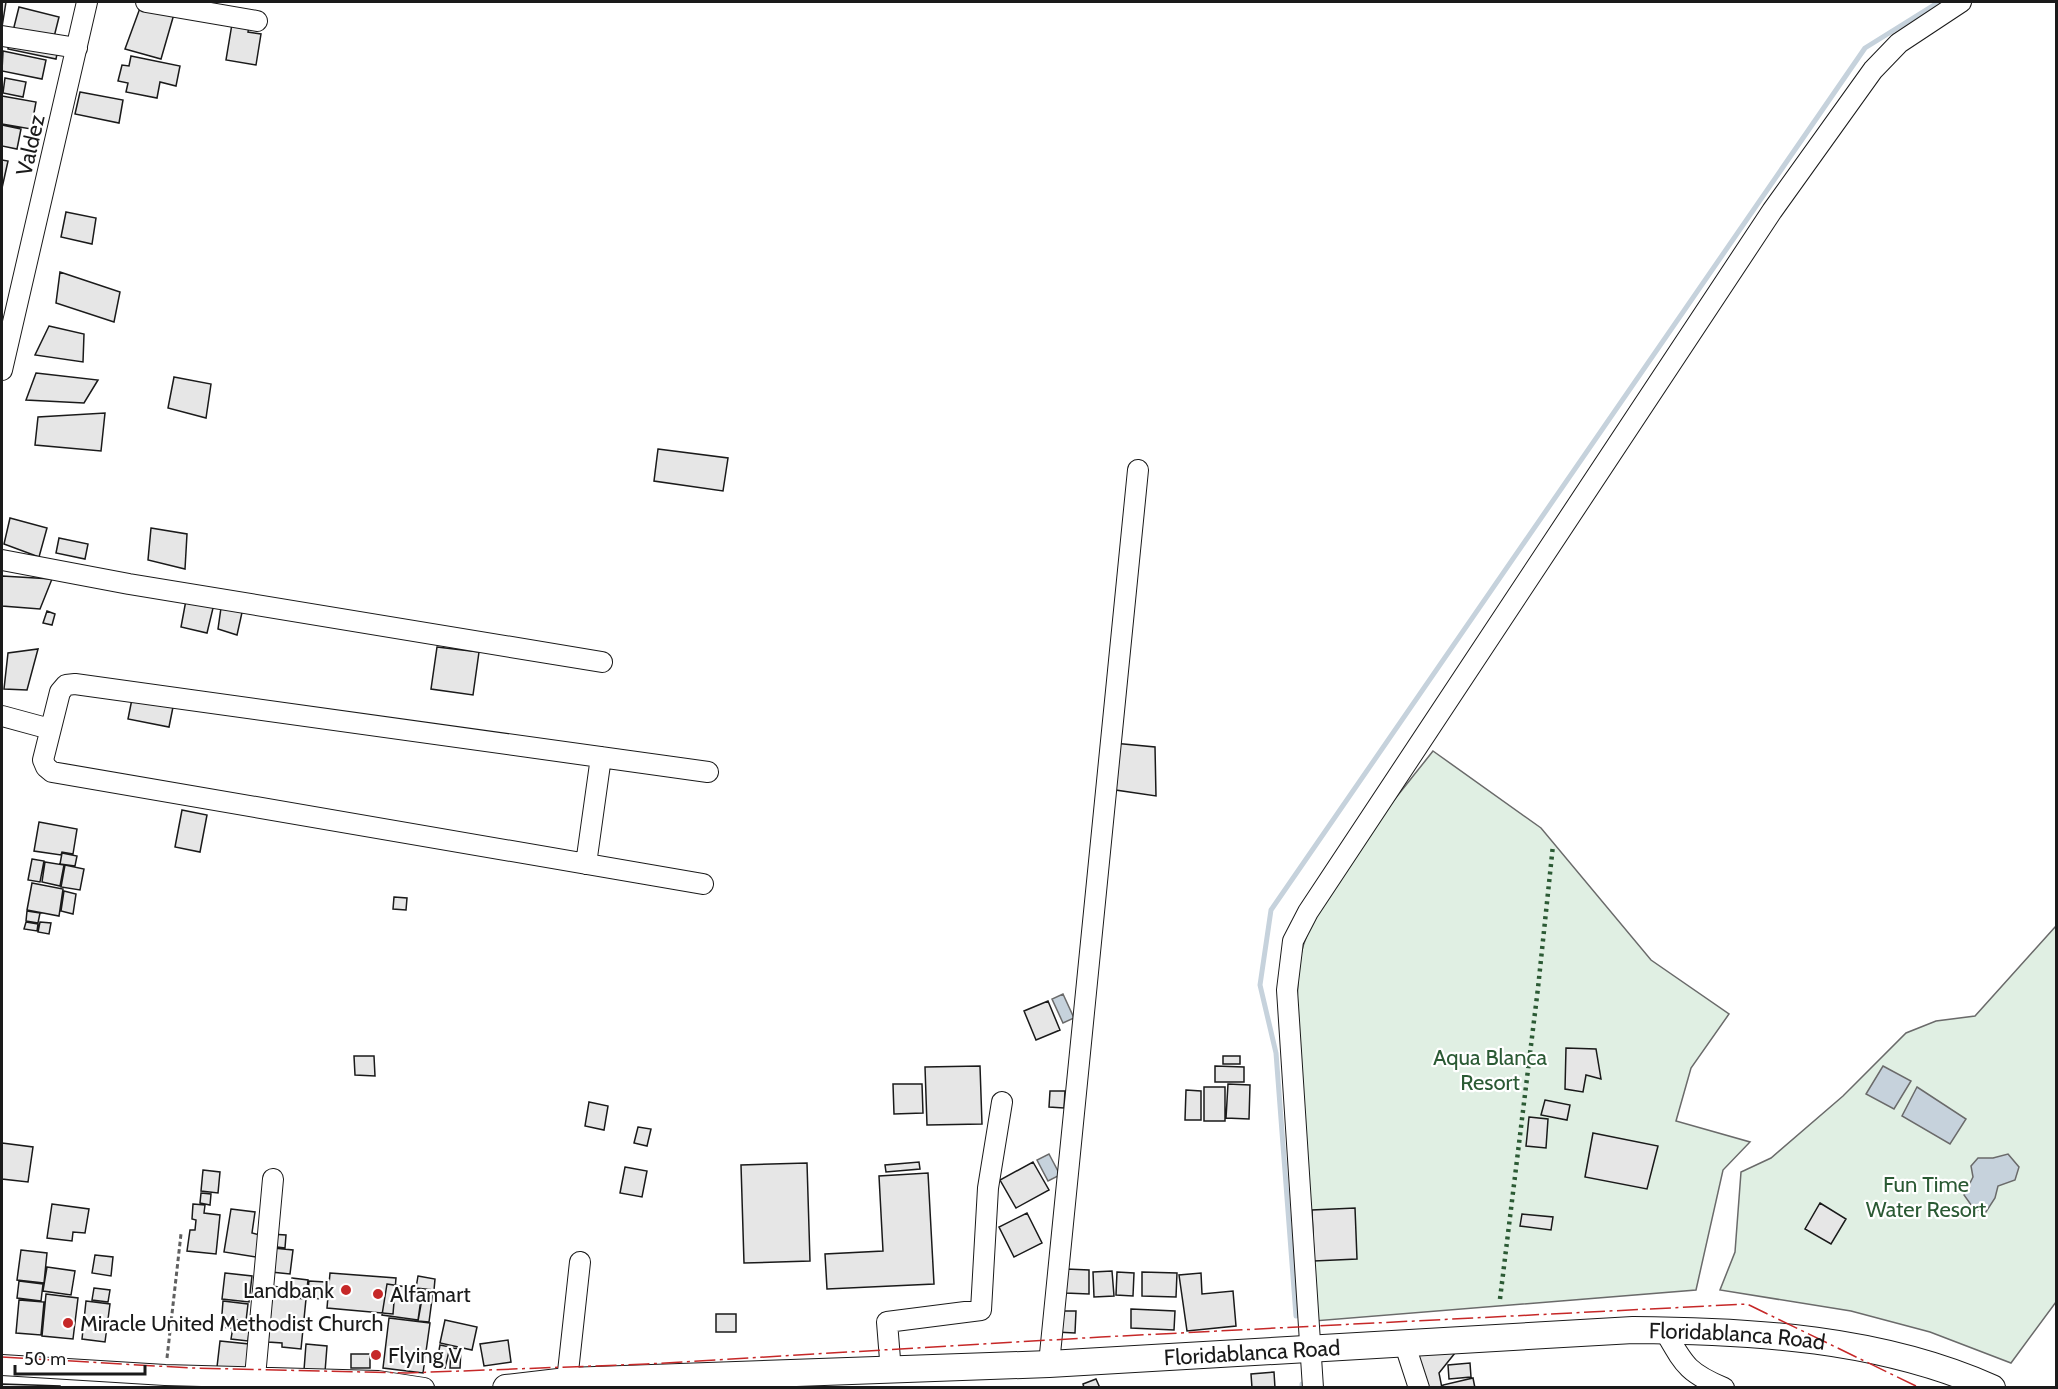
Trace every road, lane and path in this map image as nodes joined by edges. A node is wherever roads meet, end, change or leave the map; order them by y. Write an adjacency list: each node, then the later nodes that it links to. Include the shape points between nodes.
1 (87, 2): 6 (street, Valdez)
2 (146, 2): 4 (street)
3 (1961, 2): 23 (street, via 1899,43 1873,70 1772,211 1308,912 1293,941 1287,990)
4 (257, 21)
5 (2, 36): 6 (street)
6 (77, 48): 7 (street, Valdez)
7 (2, 370)
8 (1138, 470): 24 (street)
9 (2, 560): 10 (street)
10 (602, 662)
11 (2, 716): 12 (street)
12 (50, 729): 13 (street, via 60,692 75,684); 15 (street, via 43,760 52,772)
13 (601, 757): 14 (street); 15 (street)
14 (708, 772)
15 (586, 864): 16 (street)
16 (703, 884)
17 (1002, 1102): 26 (street, via 988,1188 981,1310 887,1322)
18 (273, 1179): 28 (street)
19 (181, 1234): 27 (path)
20 (580, 1262): 29 (street)
21 (1664, 1330): 22 (main road, Floridablanca Road); 36 (street, via 1686,1367); 37 (main road, Floridablanca Road, via 1772,1334 1846,1346 1933,1366)
22 (1404, 1345): 23 (main road, Floridablanca Road); 35 (street)
23 (1311, 1351): 24 (main road, Floridablanca Road); 34 (street)
24 (1049, 1364): 26 (main road, Floridablanca Road)
25 (2, 1365): 27 (street)
26 (891, 1372): 31 (main road, Floridablanca Road)
27 (165, 1376): 28 (street)
28 (255, 1377): 30 (street)
29 (567, 1382): 31 (main road, Floridablanca Road); 32 (main road, Floridablanca Road)
30 (313, 1383): 33 (street, via 378,1381)
31 (608, 1384)
32 (521, 1386)
33 (424, 1388)
34 (1313, 1388)
35 (1419, 1388)
36 (1724, 1388)
37 (1992, 1388)

